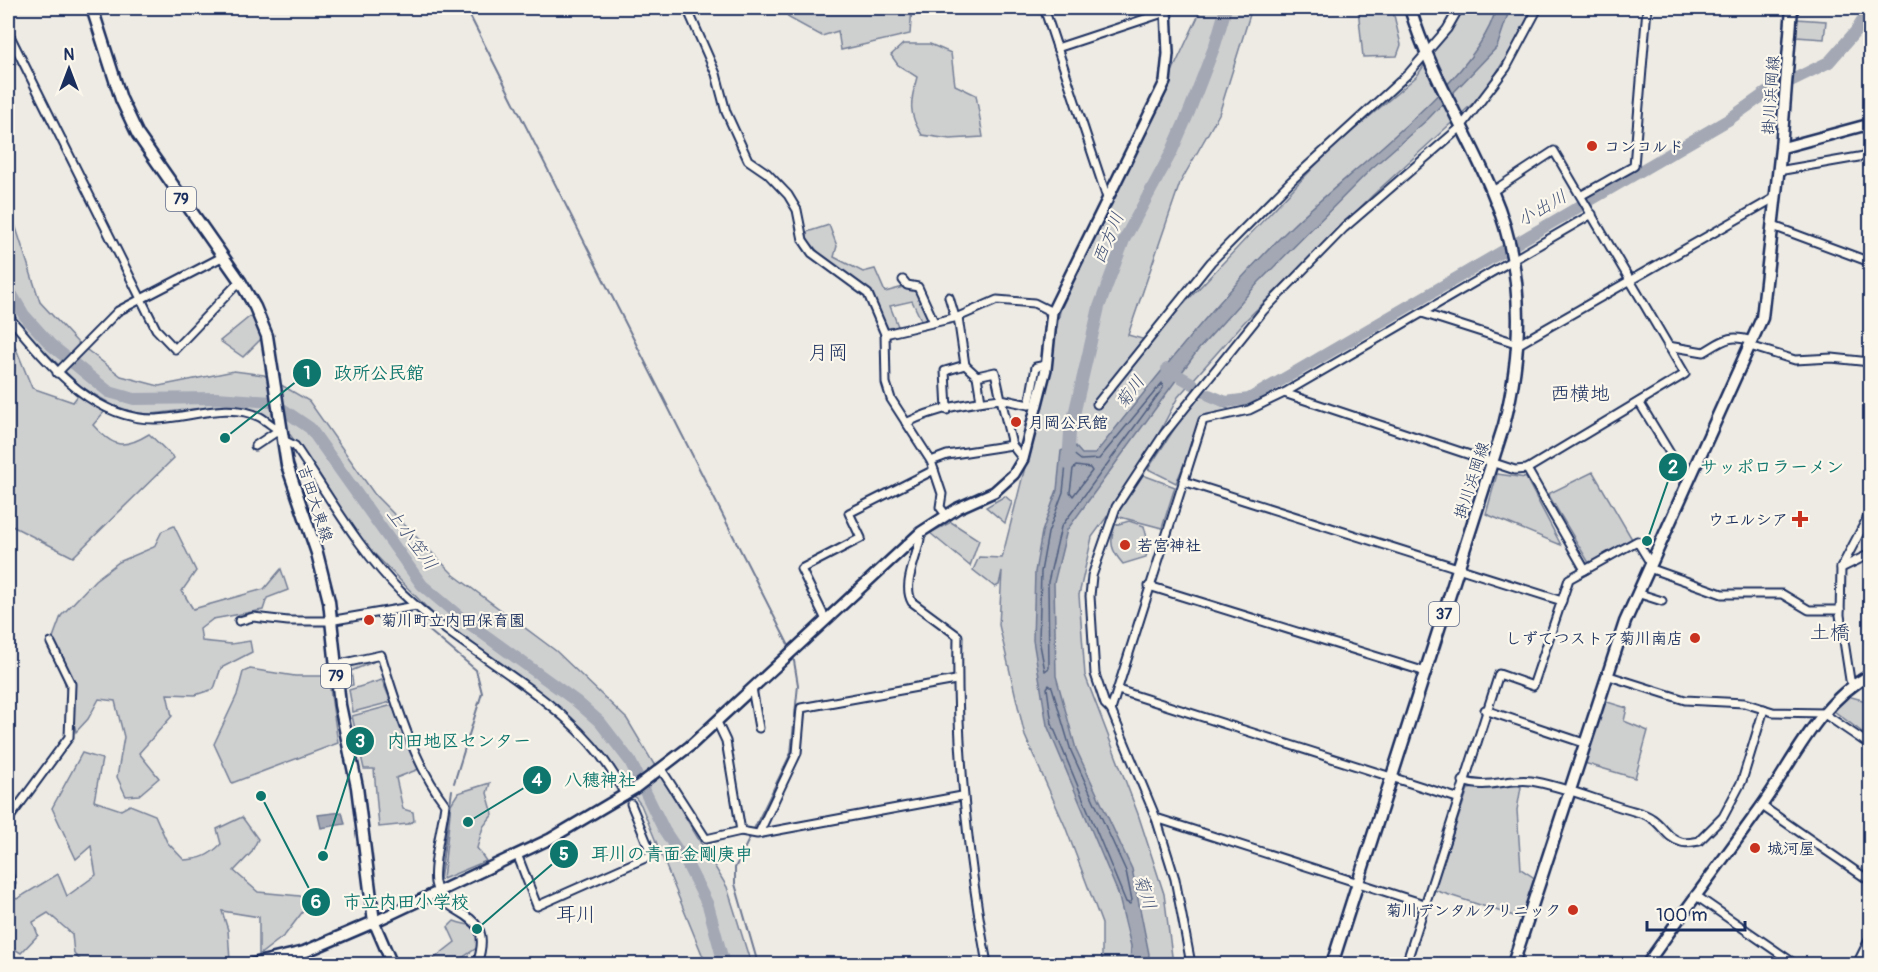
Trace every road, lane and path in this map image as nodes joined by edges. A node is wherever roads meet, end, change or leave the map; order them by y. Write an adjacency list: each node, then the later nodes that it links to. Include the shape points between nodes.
1 (92, 8): 24 (main road, 吉田大東線 / 79, via 138,135)
2 (687, 8): 37 (street, via 748,160 788,195 797,210 803,240 812,253 868,294)
3 (1044, 8): 11 (street)
4 (1410, 8): 12 (main road, 掛川浜岡線 / 37)
5 (1459, 8): 12 (street)
6 (1538, 8): 14 (street, via 1501,76)
7 (1647, 8): 19 (street, via 1634,166)
8 (1792, 8): 15 (main road, 掛川浜岡線)
9 (1166, 10): 11 (street); 21 (street, via 1165,82)
10 (8, 32): 31 (street)
11 (1057, 48): 21 (street)
12 (1427, 56): 14 (main road, 掛川浜岡線 / 37); 50 (street, via 1246,225 1162,320)
13 (1870, 124): 15 (street)
14 (1461, 127): 18 (main road, 掛川浜岡線 / 37); 90 (street, via 1344,228 1263,311 1184,408 1116,507 1092,576 1090,596 1095,674 1105,704)
15 (1781, 148): 17 (main road, 掛川浜岡線)
16 (1870, 155): 17 (street)
17 (1778, 171): 20 (main road, 掛川浜岡線)
18 (1493, 191): 19 (street, via 1554,151); 25 (main road, 掛川浜岡線 / 37)
19 (1582, 195): 22 (street)
20 (1776, 196): 23 (main road, 掛川浜岡線); 29 (street)
21 (1108, 201): 32 (street)
22 (1592, 214): 25 (street); 29 (street)
23 (1773, 226): 26 (street); 39 (main road, 掛川浜岡線, via 1764,304)
24 (222, 257): 28 (main road, 吉田大東線 / 79); 31 (street)
25 (1513, 259): 33 (street); 38 (main road, 掛川浜岡線 / 37)
26 (1870, 262)
27 (903, 279): 36 (street, via 907,285 918,287)
28 (240, 281): 31 (street, via 175,349 156,329); 53 (main road, 吉田大東線 / 79, via 263,324)
29 (1631, 282): 38 (street); 40 (street)
30 (950, 297): 35 (street)
31 (142, 298): 44 (street, via 118,311)
32 (1052, 312): 35 (street, via 1034,303 997,300); 43 (street)
33 (1422, 313): 38 (street); 46 (street)
34 (8, 316): 44 (street)
35 (957, 317): 36 (street); 42 (street)
36 (934, 322): 37 (street)
37 (885, 334): 52 (street, via 886,383)
38 (1519, 344): 58 (main road, 掛川浜岡線 / 37, via 1511,399)
39 (1751, 344): 40 (street, via 1737,336 1704,352); 41 (street, via 1795,360); 61 (main road, 掛川浜岡線)
40 (1668, 346): 49 (street, via 1685,374)
41 (1870, 362)
42 (964, 365): 45 (street); 51 (street, via 945,371)
43 (1046, 365): 47 (street, via 1036,367 1029,405); 56 (street)
44 (60, 371): 53 (street, via 86,396 126,415 154,419 229,411 259,417)
45 (977, 376): 47 (street, via 995,372); 48 (street)
46 (1284, 393): 58 (street); 62 (street, via 1249,410 1203,420)
47 (1000, 399): 48 (street); 54 (street)
48 (981, 401): 51 (street)
49 (1639, 402): 59 (street); 61 (street, via 1678,468)
50 (1097, 404)
51 (947, 410): 52 (street, via 923,414)
52 (906, 423): 57 (street)
53 (282, 433): 55 (street); 75 (street, via 375,561); 77 (main road, 吉田大東線 / 79, via 289,472 326,585)
54 (1012, 445): 56 (street); 57 (street)
55 (255, 447)
56 (1023, 459): 64 (street, via 1014,474 994,492)
57 (931, 461): 60 (street)
58 (1492, 463): 59 (street, via 1515,470); 68 (main road, 掛川浜岡線 / 37)
59 (1527, 469): 70 (street)
60 (934, 470): 64 (street, via 942,494 940,507); 78 (street, via 849,513 861,538 801,569)
61 (1690, 476): 67 (main road, 掛川浜岡線)
62 (1183, 481): 68 (street); 71 (street)
63 (1870, 513): 69 (street)
64 (946, 514): 65 (street)
65 (921, 532): 78 (street); 85 (street, via 908,596 958,636)
66 (1870, 554): 69 (street)
67 (1650, 566): 70 (street, via 1637,541); 72 (main road, 掛川浜岡線); 76 (street, via 1722,594 1782,594 1809,610)
68 (1458, 568): 73 (street); 82 (main road, 掛川浜岡線 / 37)
69 (1841, 568): 76 (street)
70 (1585, 570): 73 (street, via 1569,579)
71 (1149, 586): 82 (street); 88 (street)
72 (1637, 593): 74 (street); 83 (main road, 掛川浜岡線)
73 (1562, 601): 91 (street, via 1533,686 1499,674)
74 (1662, 601)
75 (416, 606): 77 (street); 101 (street, via 566,718 604,760)
76 (1840, 610): 86 (street)
77 (332, 620): 79 (street, via 253,617); 81 (main road, 吉田大東線 / 79)
78 (826, 620): 87 (street)
79 (239, 621)
80 (51, 643): 107 (street, via 71,684 69,737)
81 (335, 665): 114 (street, via 381,655 433,788 445,804 435,875); 118 (main road, 吉田大東線 / 79, via 357,788)
82 (1426, 672): 98 (main road, 掛川浜岡線 / 37)
83 (1606, 675): 89 (street, via 1685,700 1744,703); 95 (main road, 掛川浜岡線)
84 (1870, 675): 86 (street)
85 (956, 680): 102 (street); 109 (street, via 801,708 797,753)
86 (1854, 685): 92 (street)
87 (752, 688): 93 (street); 94 (street)
88 (1118, 690): 90 (street); 98 (street)
89 (1764, 709): 92 (street); 100 (street, via 1742,781 1723,817 1699,842 1681,842 1652,815)
90 (1111, 710): 106 (street)
91 (1485, 710): 95 (street); 99 (street)
92 (1823, 713): 96 (street); 105 (street)
93 (717, 722): 97 (street); 108 (street, via 726,741)
94 (759, 728)
95 (1584, 743): 100 (main road, 掛川浜岡線)
96 (1870, 745)
97 (661, 769): 101 (street); 108 (street, via 706,839)
98 (1391, 778): 103 (street); 113 (main road, 掛川浜岡線 / 37)
99 (1463, 782): 100 (street, via 1482,786 1520,780); 103 (street)
100 (1569, 792): 127 (main road, 掛川浜岡線)
101 (625, 795): 110 (street)
102 (962, 796): 109 (street); 123 (street)
103 (1457, 798): 117 (street)
104 (631, 804): 110 (street, via 652,855 537,906)
105 (1762, 806): 112 (street); 115 (street)
106 (1156, 818): 113 (street); 124 (street, via 1175,879)
107 (8, 820)
108 (741, 831): 109 (street)
109 (755, 833)
110 (517, 854): 114 (street)
111 (8, 872): 116 (street, via 12,884)
112 (1870, 881)
113 (1358, 883): 117 (street); 125 (main road, 掛川浜岡線 / 37)
114 (438, 891): 118 (street); 122 (street, via 480,927 483,936)
115 (1695, 896): 128 (street); 129 (street)
116 (8, 897)
117 (1424, 904): 126 (street)
118 (374, 922): 120 (main road, via 304,952); 121 (street)
119 (1870, 938): 130 (street)
120 (257, 964)
121 (392, 964)
122 (477, 964)
123 (987, 964)
124 (1191, 964)
125 (1332, 964)
126 (1406, 964)
127 (1513, 964)
128 (1647, 964)
129 (1795, 964)
130 (1857, 964)

